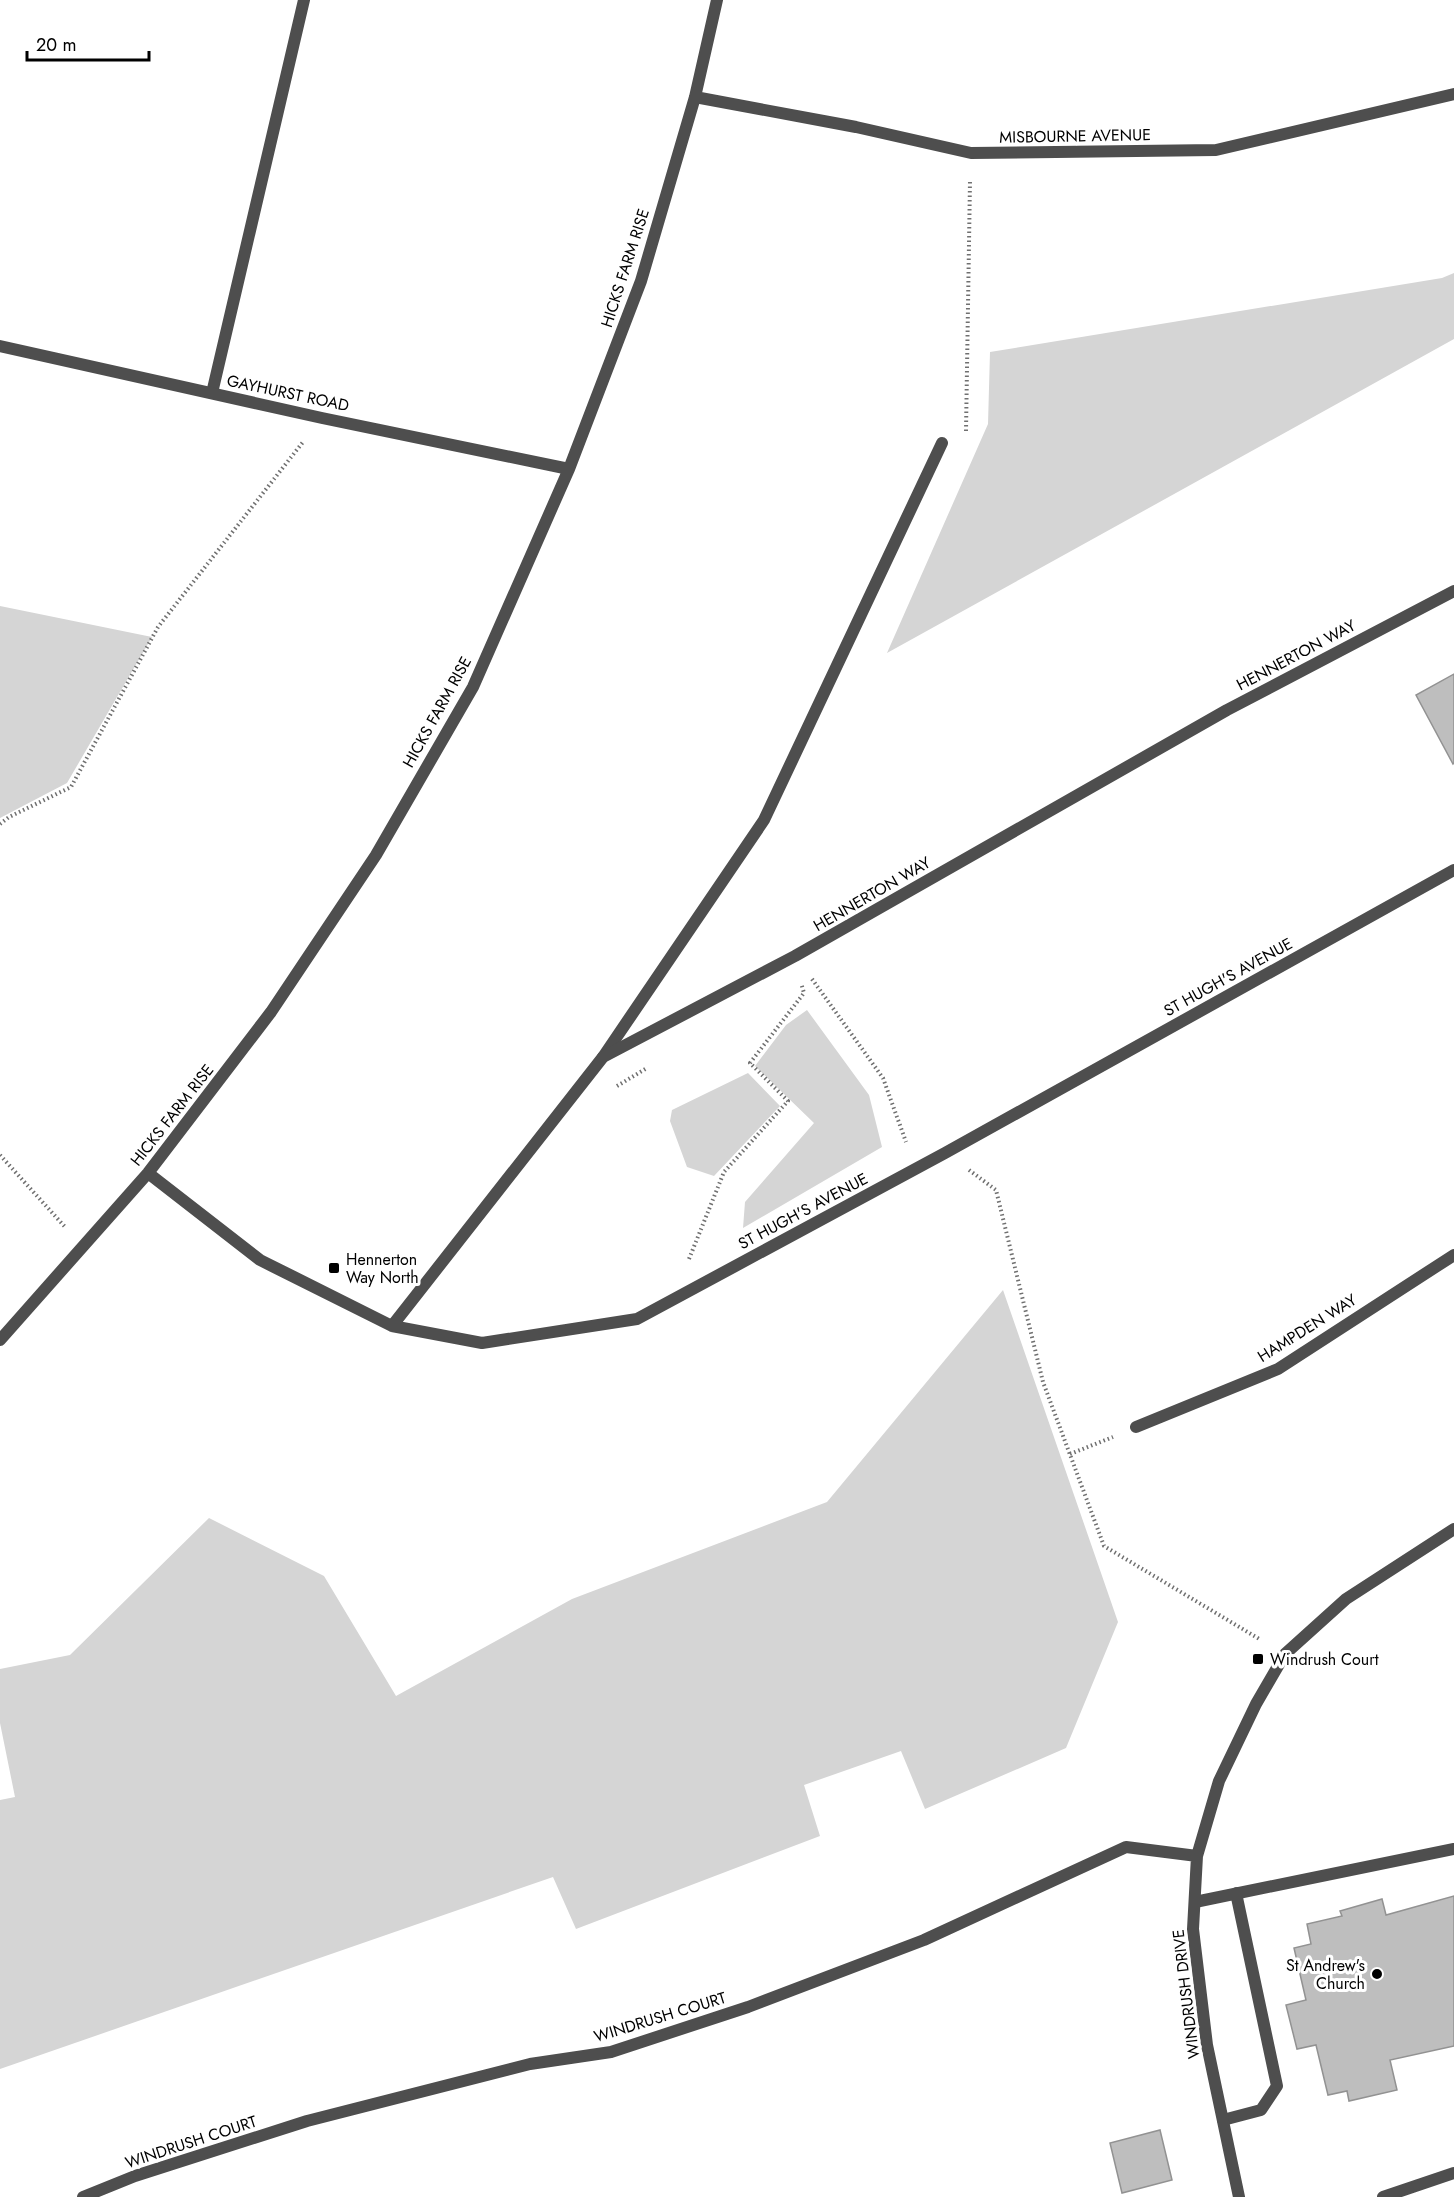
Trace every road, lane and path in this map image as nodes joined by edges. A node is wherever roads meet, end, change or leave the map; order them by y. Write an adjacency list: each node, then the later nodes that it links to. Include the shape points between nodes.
1 (304, 0): 7 (street)
2 (717, 0): 4 (street, HICKS FARM RISE)
3 (1454, 94): 5 (street, MISBOURNE AVENUE, via 1216,150)
4 (695, 97): 5 (street, MISBOURNE AVENUE); 11 (street, HICKS FARM RISE, via 641,281)
5 (971, 153): 9 (path)
6 (0, 346): 7 (street, GAYHURST ROAD)
7 (212, 393): 8 (street, GAYHURST ROAD)
8 (322, 418): 11 (street, GAYHURST ROAD); 13 (path, via 158,627 71,787)
9 (967, 430)
10 (942, 443): 16 (street, via 764,820)
11 (569, 469): 19 (street, HICKS FARM RISE, via 473,687 376,855 271,1012)
12 (1454, 591): 15 (street, HENNERTON WAY, via 1227,710)
13 (0, 824)
14 (1454, 870): 18 (street, ST HUGH'S AVENUE)
15 (795, 956): 16 (street, HENNERTON WAY); 18 (path, via 883,1078); 23 (path, via 804,993 750,1063 788,1101 724,1172)
16 (603, 1057): 24 (street, HENNERTON WAY)
17 (0, 1155): 21 (path)
18 (916, 1168): 23 (street, ST HUGH'S AVENUE)
19 (148, 1173): 21 (street, HICKS FARM RISE); 24 (street, ST HUGH'S AVENUE, via 260,1260)
20 (996, 1190): 27 (path, via 1043,1382)
21 (83, 1248): 25 (street, HICKS FARM RISE)
22 (1454, 1255): 26 (street, HAMPDEN WAY, via 1278,1370)
23 (671, 1301): 24 (street, ST HUGH'S AVENUE, via 637,1319 482,1343)
24 (392, 1326)
25 (0, 1340)
26 (1136, 1427): 27 (path)
27 (1070, 1454): 29 (path, via 1104,1546)
28 (1454, 1529): 29 (street, WINDRUSH DRIVE, via 1346,1599)
29 (1285, 1654): 31 (street, WINDRUSH DRIVE, via 1218,1781)
30 (1454, 1849): 32 (street)
31 (1197, 1856): 33 (street, WINDRUSH DRIVE); 36 (street, WINDRUSH COURT, via 1126,1847 924,1940 748,2007 611,2052 530,2064 307,2121 135,2176)
32 (1236, 1893): 33 (street); 34 (street, via 1277,2086 1261,2110)
33 (1195, 1902): 34 (street, WINDRUSH DRIVE, via 1193,1929 1207,2045)
34 (1223, 2120): 37 (street, WINDRUSH DRIVE)
35 (1454, 2174): 38 (street)
36 (83, 2197)
37 (1239, 2197)
38 (1383, 2197)

